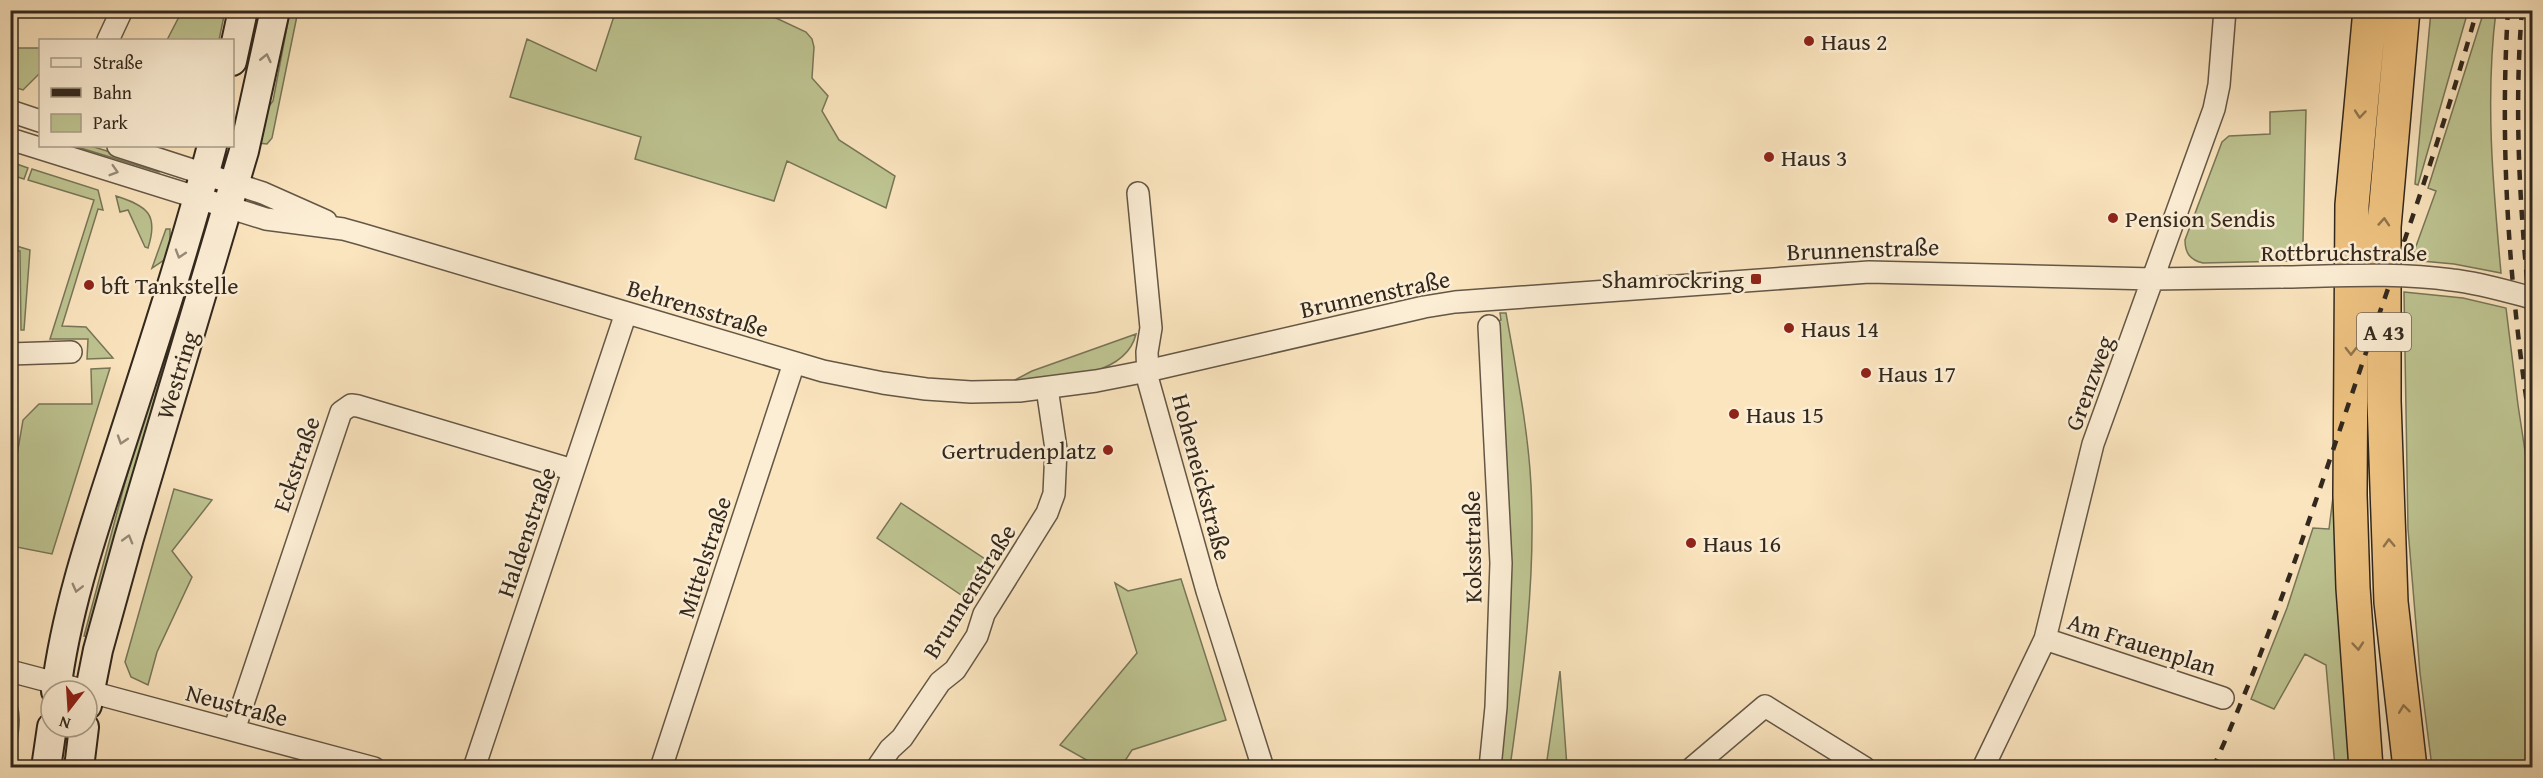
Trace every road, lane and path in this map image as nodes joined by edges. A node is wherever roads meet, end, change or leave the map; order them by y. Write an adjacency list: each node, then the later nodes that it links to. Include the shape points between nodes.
1 (123, 10): 8 (street)
2 (243, 10): 9 (main road)
3 (275, 10): 20 (main road, Westring, one-way to 3)
4 (2225, 10): 21 (street, Grenzweg, via 2218,97)
5 (2370, 10): 38 (highway, A 43, one-way to 38, via 2352,217 2350,495)
6 (2403, 10): 10 (highway, A 43)
7 (2413, 10): 10 (highway)
8 (108, 39)
9 (234, 53)
10 (2397, 63): 55 (highway, A 43, one-way to 10, via 2391,602 2384,401 2384,226)
11 (10, 111): 12 (street)
12 (39, 121)
13 (10, 139): 14 (street, Behrensstraße, one-way to 14)
14 (39, 146)
15 (43, 147): 18 (street, Behrensstraße, one-way to 18)
16 (120, 147): 18 (street, Behrensstraße)
17 (212, 147): 18 (main road, Westring)
18 (201, 186): 20 (street, Behrensstraße); 33 (main road, Westring, one-way to 33, via 93,532)
19 (1138, 193): 28 (street, Hoheneickstraße, via 1150,328)
20 (231, 196): 23 (street, Behrensstraße, via 267,219 343,229); 34 (main road, Westring, one-way to 20, via 135,516)
21 (2153, 279): 22 (street, Rottbruchstraße, bridge, via 2379,275 2435,278); 28 (street, Brunnenstraße, via 1869,272 1455,302); 31 (street, Grenzweg, via 2093,444)
22 (2532, 298)
23 (626, 313): 27 (street, Behrensstraße); 30 (street, Haldenstraße)
24 (1489, 326): 49 (street, Koksstraße, via 1501,563)
25 (71, 352): 26 (street)
26 (10, 354)
27 (794, 363): 29 (street, Behrensstraße, via 848,377 926,389 995,392); 46 (street, Mittelstraße)
28 (1147, 371): 29 (street, Brunnenstraße); 48 (street, Hoheneickstraße, via 1179,498)
29 (1047, 388): 47 (street, Brunnenstraße, via 1056,449 1052,502 955,670 940,682)
30 (573, 470): 39 (street, Eckstraße, via 358,406 344,408); 45 (street, Haldenstraße)
31 (2045, 639): 37 (street, Am Frauenplan); 52 (street, Grenzweg)
32 (10, 671): 35 (street, Neustraße)
33 (58, 679)
34 (91, 679)
35 (39, 682)
36 (99, 698): 39 (street, Neustraße)
37 (2223, 698)
38 (2364, 726): 53 (highway); 54 (highway, A 43)
39 (234, 730): 44 (street, Neustraße)
40 (50, 739): 42 (main road)
41 (83, 739): 43 (main road)
42 (46, 768)
43 (79, 768)
44 (375, 768)
45 (474, 768)
46 (662, 768)
47 (878, 768)
48 (1263, 768)
49 (1490, 768)
50 (1692, 768): 51 (street, via 1765,706)
51 (1865, 768)
52 (1983, 768)
53 (2366, 768)
54 (2372, 768)
55 (2410, 768)

